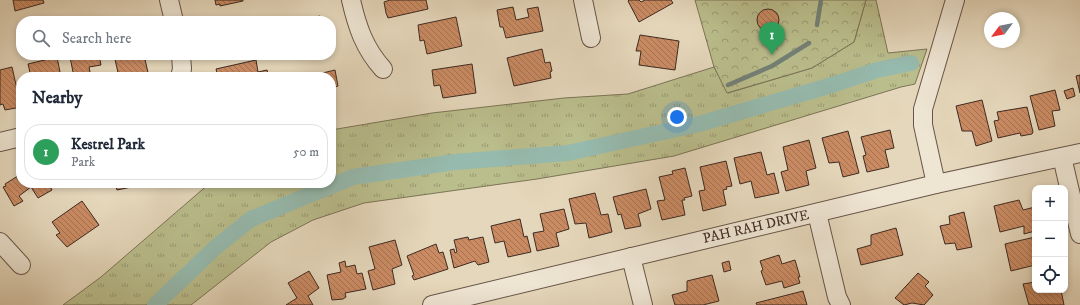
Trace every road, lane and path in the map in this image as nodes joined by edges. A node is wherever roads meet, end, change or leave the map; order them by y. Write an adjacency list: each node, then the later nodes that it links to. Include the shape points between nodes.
1 (169, 0): 5 (street)
2 (351, 0): 8 (street, via 364,43)
3 (583, 0): 6 (street)
4 (955, 0): 14 (street, via 923,109 923,125)
5 (173, 16)
6 (591, 38)
7 (181, 60): 9 (street)
8 (383, 69)
9 (181, 72)
10 (16, 138): 11 (street)
11 (0, 142)
12 (1080, 153): 13 (street, PAH RAH DRIVE)
13 (1062, 157): 14 (street, PAH RAH DRIVE); 16 (street)
14 (936, 184): 15 (street, PAH RAH DRIVE)
15 (816, 213): 18 (street, PAH RAH DRIVE); 22 (street)
16 (1080, 234)
17 (0, 242): 19 (street)
18 (631, 257): 20 (street, PAH RAH DRIVE); 21 (street)
19 (21, 265)
20 (432, 305)
21 (643, 305)
22 (841, 305)

